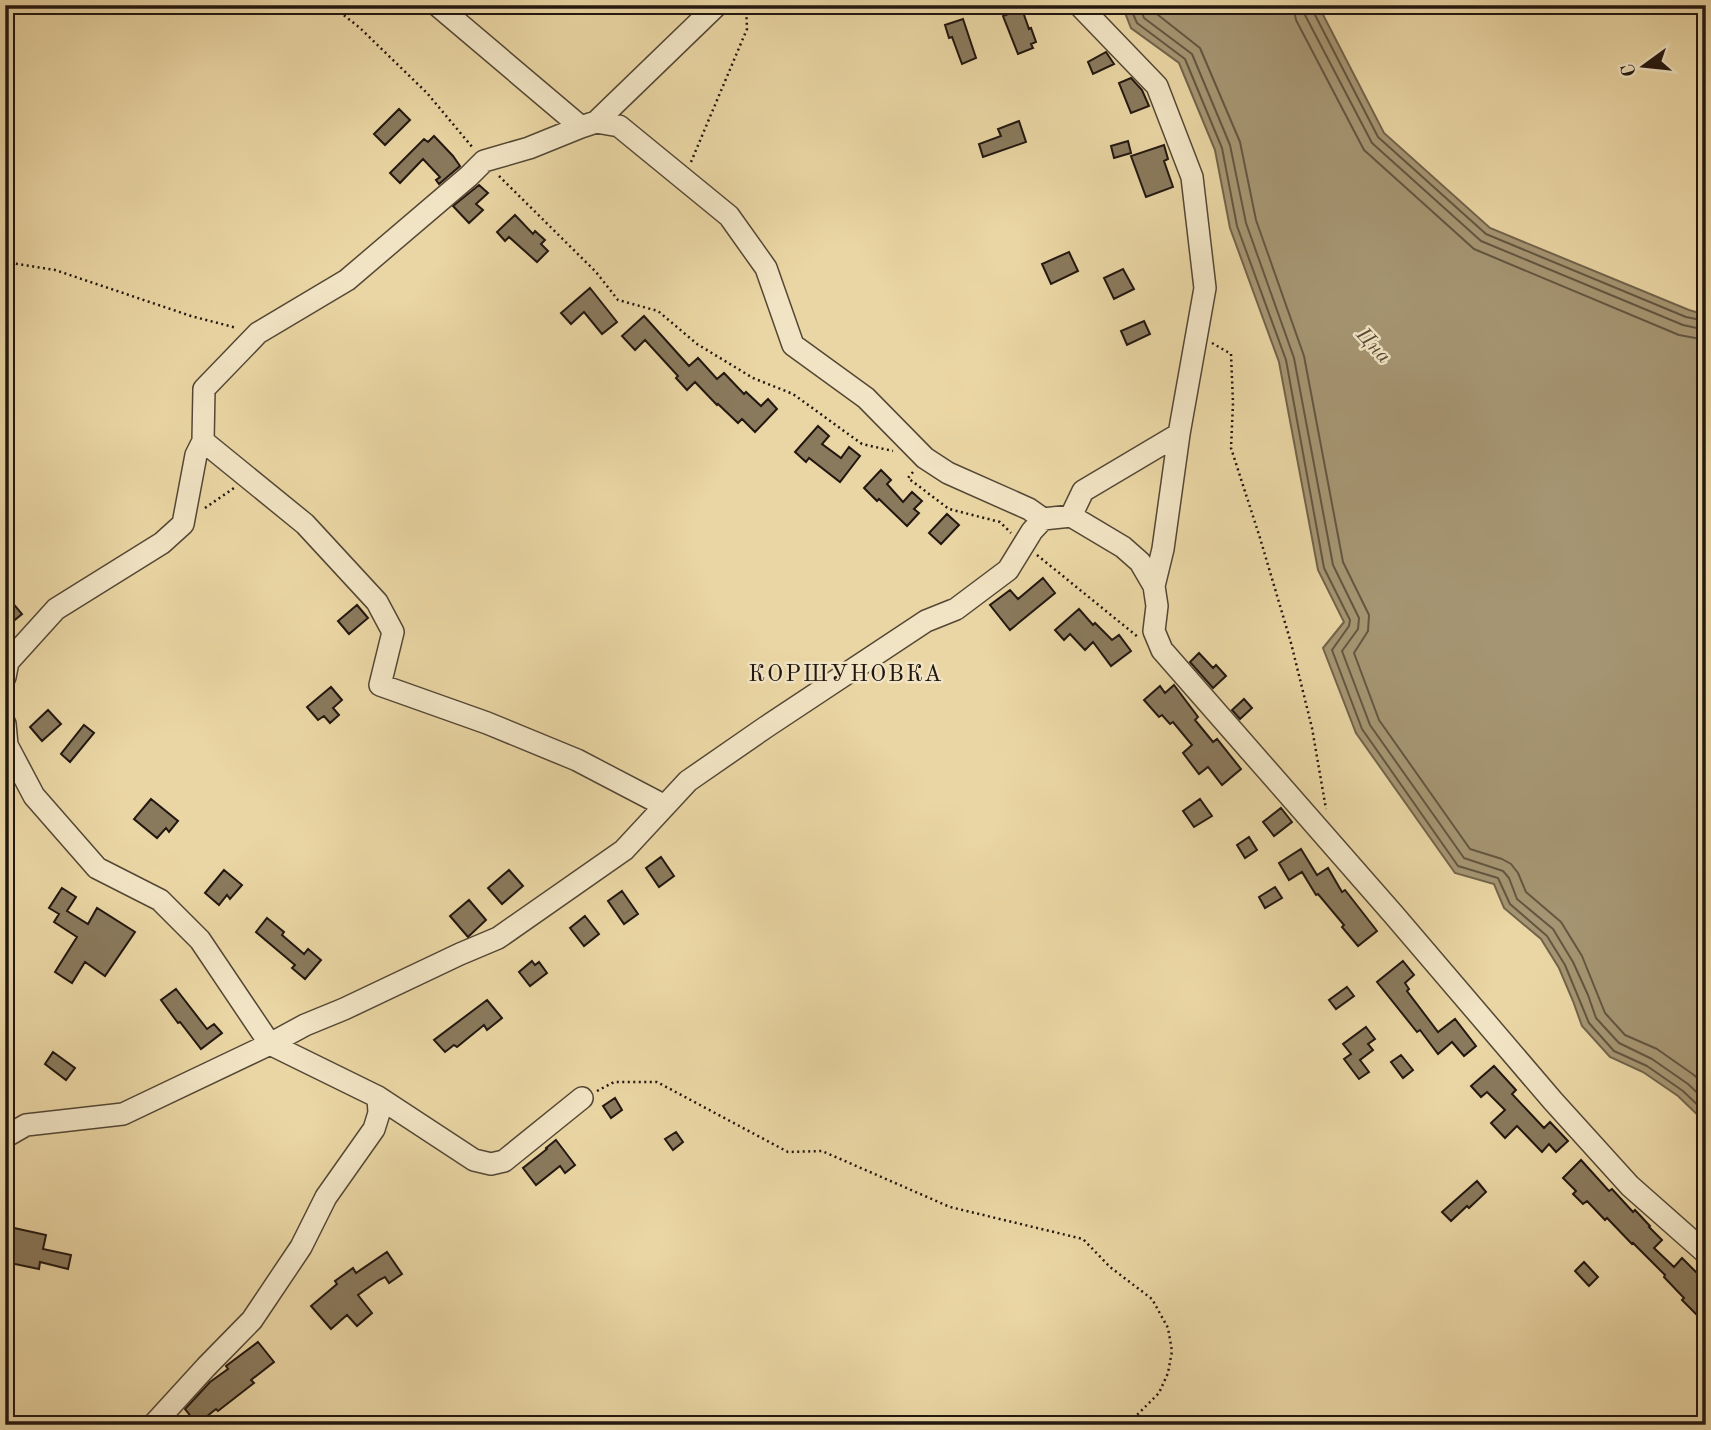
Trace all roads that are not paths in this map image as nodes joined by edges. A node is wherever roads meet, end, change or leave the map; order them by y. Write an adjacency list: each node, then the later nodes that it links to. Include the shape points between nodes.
1 (437, 5): 4 (street)
2 (717, 5): 4 (street)
3 (1079, 5): 5 (street, via 1157,86 1192,177 1205,288)
4 (589, 125): 6 (street, via 484,161 347,280 258,333 204,389); 8 (street, via 619,126 729,216 766,268 793,345 866,398 925,458)
5 (1179, 433): 7 (street, via 1083,491); 9 (street)
6 (203, 441): 10 (street, via 196,455 183,524 162,543 56,609 8,662); 12 (street, via 304,524 376,602 393,632 380,685 577,760)
7 (1071, 516): 8 (street); 9 (street, via 1123,547 1140,562)
8 (1043, 519): 12 (street, via 1007,570 956,609 926,621 766,727 688,781)
9 (1154, 586): 17 (street, via 1154,631 1162,649 1553,1101 1630,1186)
10 (5, 677)
11 (5, 724): 13 (street, via 7,745 34,796 97,867 160,900 200,940)
12 (665, 806): 13 (street, via 624,850 498,938)
13 (270, 1044): 14 (street); 16 (street, via 123,1114 26,1125)
14 (378, 1097): 15 (street, via 474,1160 491,1164 504,1161); 18 (street, via 374,1129 326,1196 301,1247 252,1320)
15 (582, 1098)
16 (5, 1137)
17 (1706, 1253)
18 (153, 1425)

